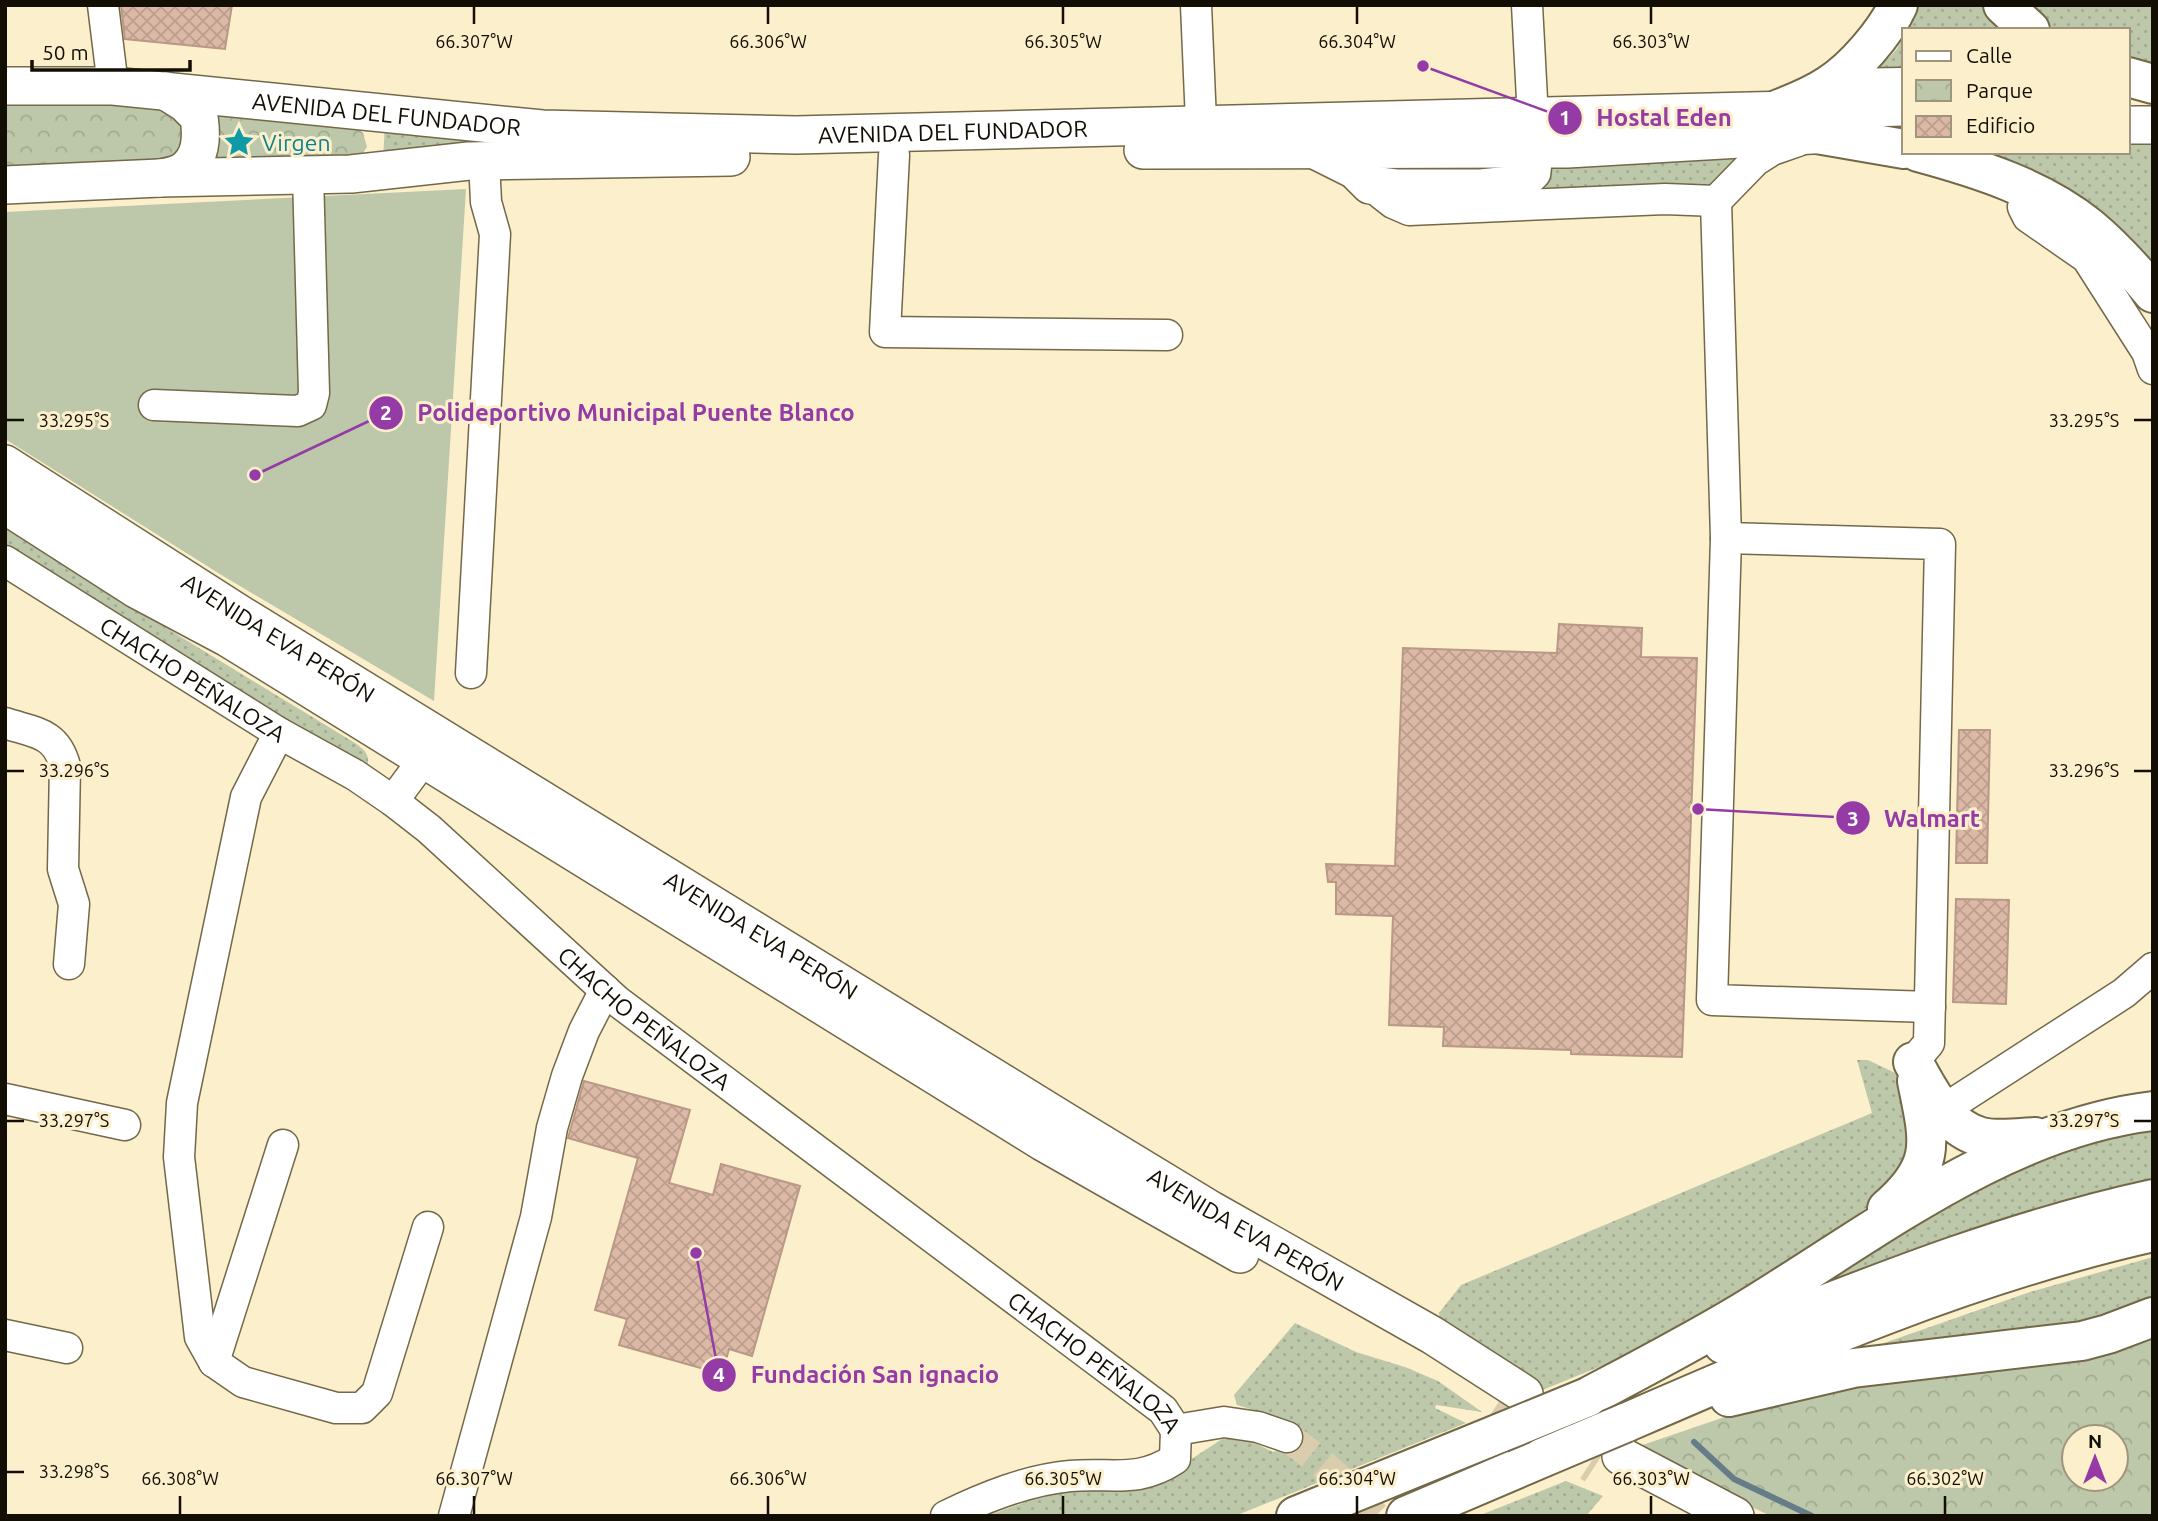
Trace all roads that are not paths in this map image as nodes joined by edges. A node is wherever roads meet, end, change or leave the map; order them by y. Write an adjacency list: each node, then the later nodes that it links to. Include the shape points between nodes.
1 (103, 5): 12 (street)
2 (1196, 5): 24 (street)
3 (1527, 5): 21 (street)
4 (1898, 5): 9 (highway, via 1882,32)
5 (2003, 5): 6 (highway)
6 (2028, 28)
7 (2130, 78): 10 (highway)
8 (1902, 83): 9 (street)
9 (1831, 84): 17 (highway)
10 (2153, 84)
11 (5, 86): 12 (main road, AVENIDA DEL FUNDADOR)
12 (113, 86): 13 (main road, AVENIDA DEL FUNDADOR)
13 (166, 91): 18 (main road, AVENIDA DEL FUNDADOR); 32 (main road, via 199,117 201,147 182,172)
14 (2130, 103): 15 (main road)
15 (2153, 103)
16 (1902, 107): 17 (main road, AVENIDA DEL FUNDADOR)
17 (1779, 109): 21 (main road, AVENIDA DEL FUNDADOR)
18 (377, 111): 24 (main road, AVENIDA DEL FUNDADOR, via 542,129); 30 (main road, via 375,152)
19 (2130, 125): 20 (main road)
20 (2153, 125)
21 (1533, 132): 23 (main road, AVENIDA DEL FUNDADOR, via 1567,149); 24 (main road, AVENIDA DEL FUNDADOR); 25 (main road, AVENIDA DEL FUNDADOR); 34 (main road, via 1532,172 1511,185)
22 (1902, 132): 23 (main road, AVENIDA DEL FUNDADOR)
23 (1817, 134): 26 (highway); 36 (street, via 1755,160)
24 (1202, 136): 25 (main road, AVENIDA DEL FUNDADOR); 28 (main road, AVENIDA DEL FUNDADOR)
25 (1311, 149): 34 (main road, via 1355,170)
26 (1902, 149)
27 (1926, 154): 35 (highway)
28 (894, 155): 29 (main road, AVENIDA DEL FUNDADOR); 38 (street, via 885,332)
29 (484, 161): 30 (main road, AVENIDA DEL FUNDADOR); 45 (street, via 486,202 495,234)
30 (351, 174): 31 (main road, AVENIDA DEL FUNDADOR)
31 (308, 175): 32 (main road, AVENIDA DEL FUNDADOR); 40 (street, via 311,405 298,411)
32 (160, 178): 33 (main road, AVENIDA DEL FUNDADOR)
33 (5, 185)
34 (1370, 185): 36 (street, via 1409,210)
35 (2030, 192): 37 (highway, via 2087,226); 39 (street, via 2024,208 2028,217 2087,258 2147,352)
36 (1716, 201): 43 (street)
37 (2153, 293)
38 (1167, 335)
39 (2153, 369)
40 (154, 405)
41 (5, 464): 70 (main road, AVENIDA EVA PERÓN, via 243,616 1061,1119 1432,1335)
42 (5, 505): 48 (main road, AVENIDA EVA PERÓN, via 136,589 228,638)
43 (1726, 537): 53 (street, via 1941,544); 53 (street, via 1712,1000)
44 (5, 561): 47 (street, CHACHO PEÑALOZA)
45 (471, 673)
46 (5, 723): 50 (street, via 50,739 61,751 65,766 63,869 74,904)
47 (279, 733): 49 (street, CHACHO PEÑALOZA); 68 (street, via 246,797 182,1103 179,1157 198,1323)
48 (424, 759): 49 (street); 70 (main road, AVENIDA EVA PERÓN, via 1042,1142 1418,1352)
49 (393, 801): 52 (street, CHACHO PEÑALOZA)
50 (69, 964)
51 (2153, 968): 57 (street, via 2124,993)
52 (605, 990): 71 (street, CHACHO PEÑALOZA, via 1163,1410); 74 (street, via 584,1031 552,1128 536,1217)
53 (1930, 1007): 54 (street, via 1929,1043)
54 (1913, 1062): 57 (highway); 64 (highway, via 1928,1135 1919,1174 1905,1193)
55 (2153, 1096): 60 (highway)
56 (5, 1099): 59 (street)
57 (1943, 1110): 60 (highway, via 1964,1130 1981,1137 2037,1137)
58 (2153, 1111): 60 (highway)
59 (125, 1125)
60 (2079, 1125): 64 (highway, via 1976,1169)
61 (283, 1145): 68 (street)
62 (2150, 1216): 69 (highway, via 2094,1213 1973,1250); 73 (highway, via 1772,1359)
63 (428, 1227): 68 (street, via 377,1393 362,1408 335,1409 243,1382)
64 (1846, 1246): 69 (highway, via 1742,1312)
65 (2153, 1317): 73 (highway, via 2082,1340 1853,1368)
66 (5, 1335): 67 (street)
67 (67, 1348)
68 (214, 1362)
69 (1588, 1397): 70 (highway, bridge)
70 (1507, 1410): 76 (highway)
71 (1175, 1430): 72 (street, CHACHO PEÑALOZA, via 1224,1422); 75 (street, via 1175,1459 1160,1469 1027,1484)
72 (1287, 1437)
73 (1614, 1448): 77 (highway, bridge, via 1542,1458); 78 (main road); 79 (main road)
74 (454, 1516)
75 (946, 1516)
76 (1296, 1516)
77 (1406, 1516)
78 (1689, 1516)
79 (1735, 1516)

